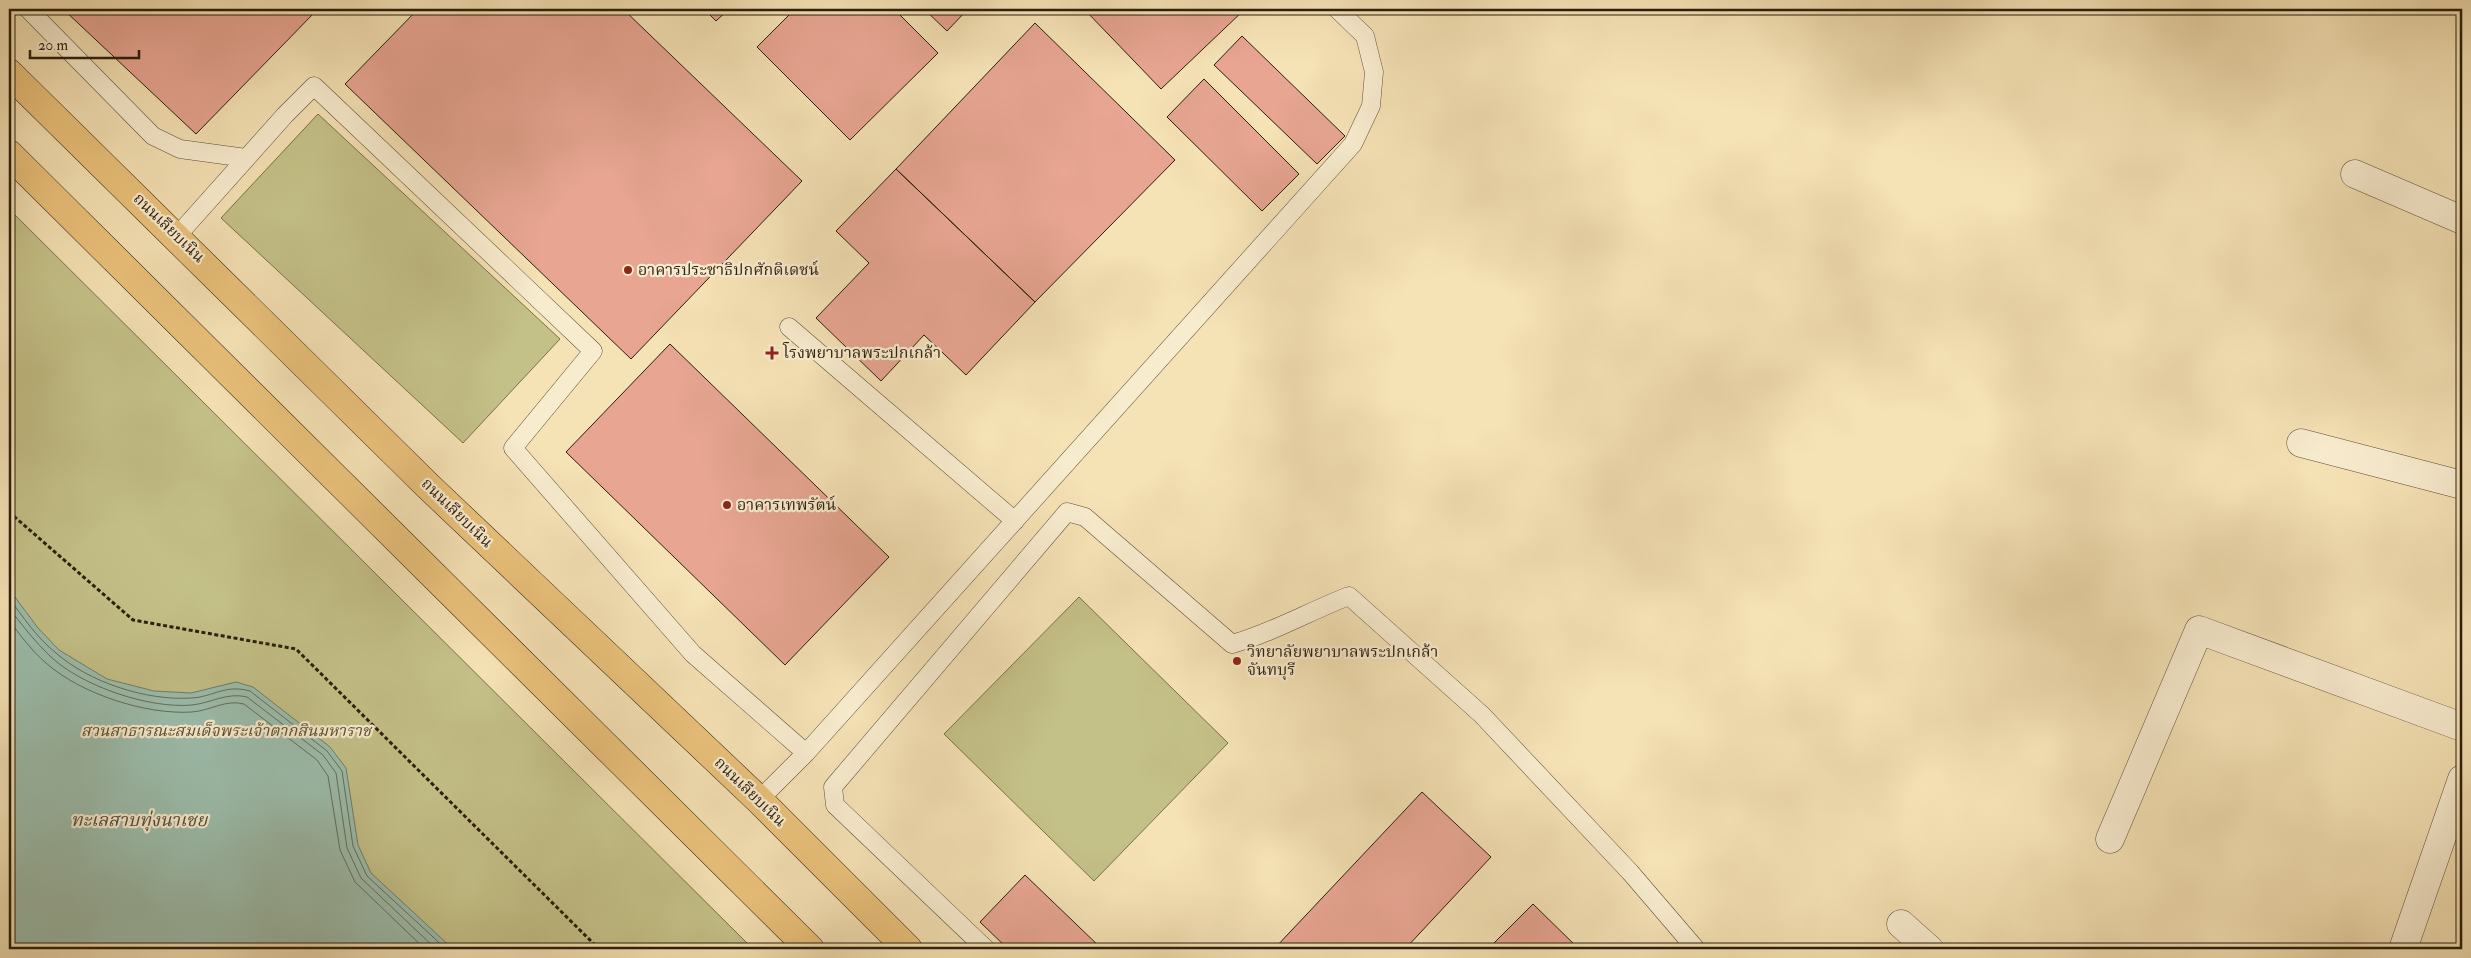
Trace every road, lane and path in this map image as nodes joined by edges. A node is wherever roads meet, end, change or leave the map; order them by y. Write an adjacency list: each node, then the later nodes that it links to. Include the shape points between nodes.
1 (28, 9): 5 (lane, via 154,136 180,150)
2 (1337, 9): 13 (lane, via 1364,36 1374,72 1371,106 1353,144)
3 (9, 73): 8 (main road, ถนนเลียบเนิน)
4 (9, 154): 21 (main road)
5 (246, 158): 8 (lane); 15 (lane, via 314,86 593,352 513,448 693,654)
6 (2355, 174): 7 (street)
7 (2462, 220)
8 (177, 236): 17 (main road, ถนนเลียบเนิน, via 428,486)
9 (789, 327): 13 (lane)
10 (2301, 443): 11 (street)
11 (2462, 485)
12 (9, 512): 20 (path, via 134,620 296,649)
13 (1014, 521): 15 (lane)
14 (2462, 727): 18 (street, via 2200,630)
15 (806, 754): 17 (lane)
16 (2462, 779): 26 (street)
17 (760, 800): 22 (main road, ถนนเลียบเนิน)
18 (2110, 839)
19 (1901, 924): 25 (street)
20 (599, 949)
21 (810, 949)
22 (908, 949)
23 (986, 949): 24 (lane, via 835,804 834,787 1067,512 1085,517 1232,644 1349,596 1482,715 1630,872)
24 (1696, 949)
25 (1929, 949)
26 (2404, 949)

